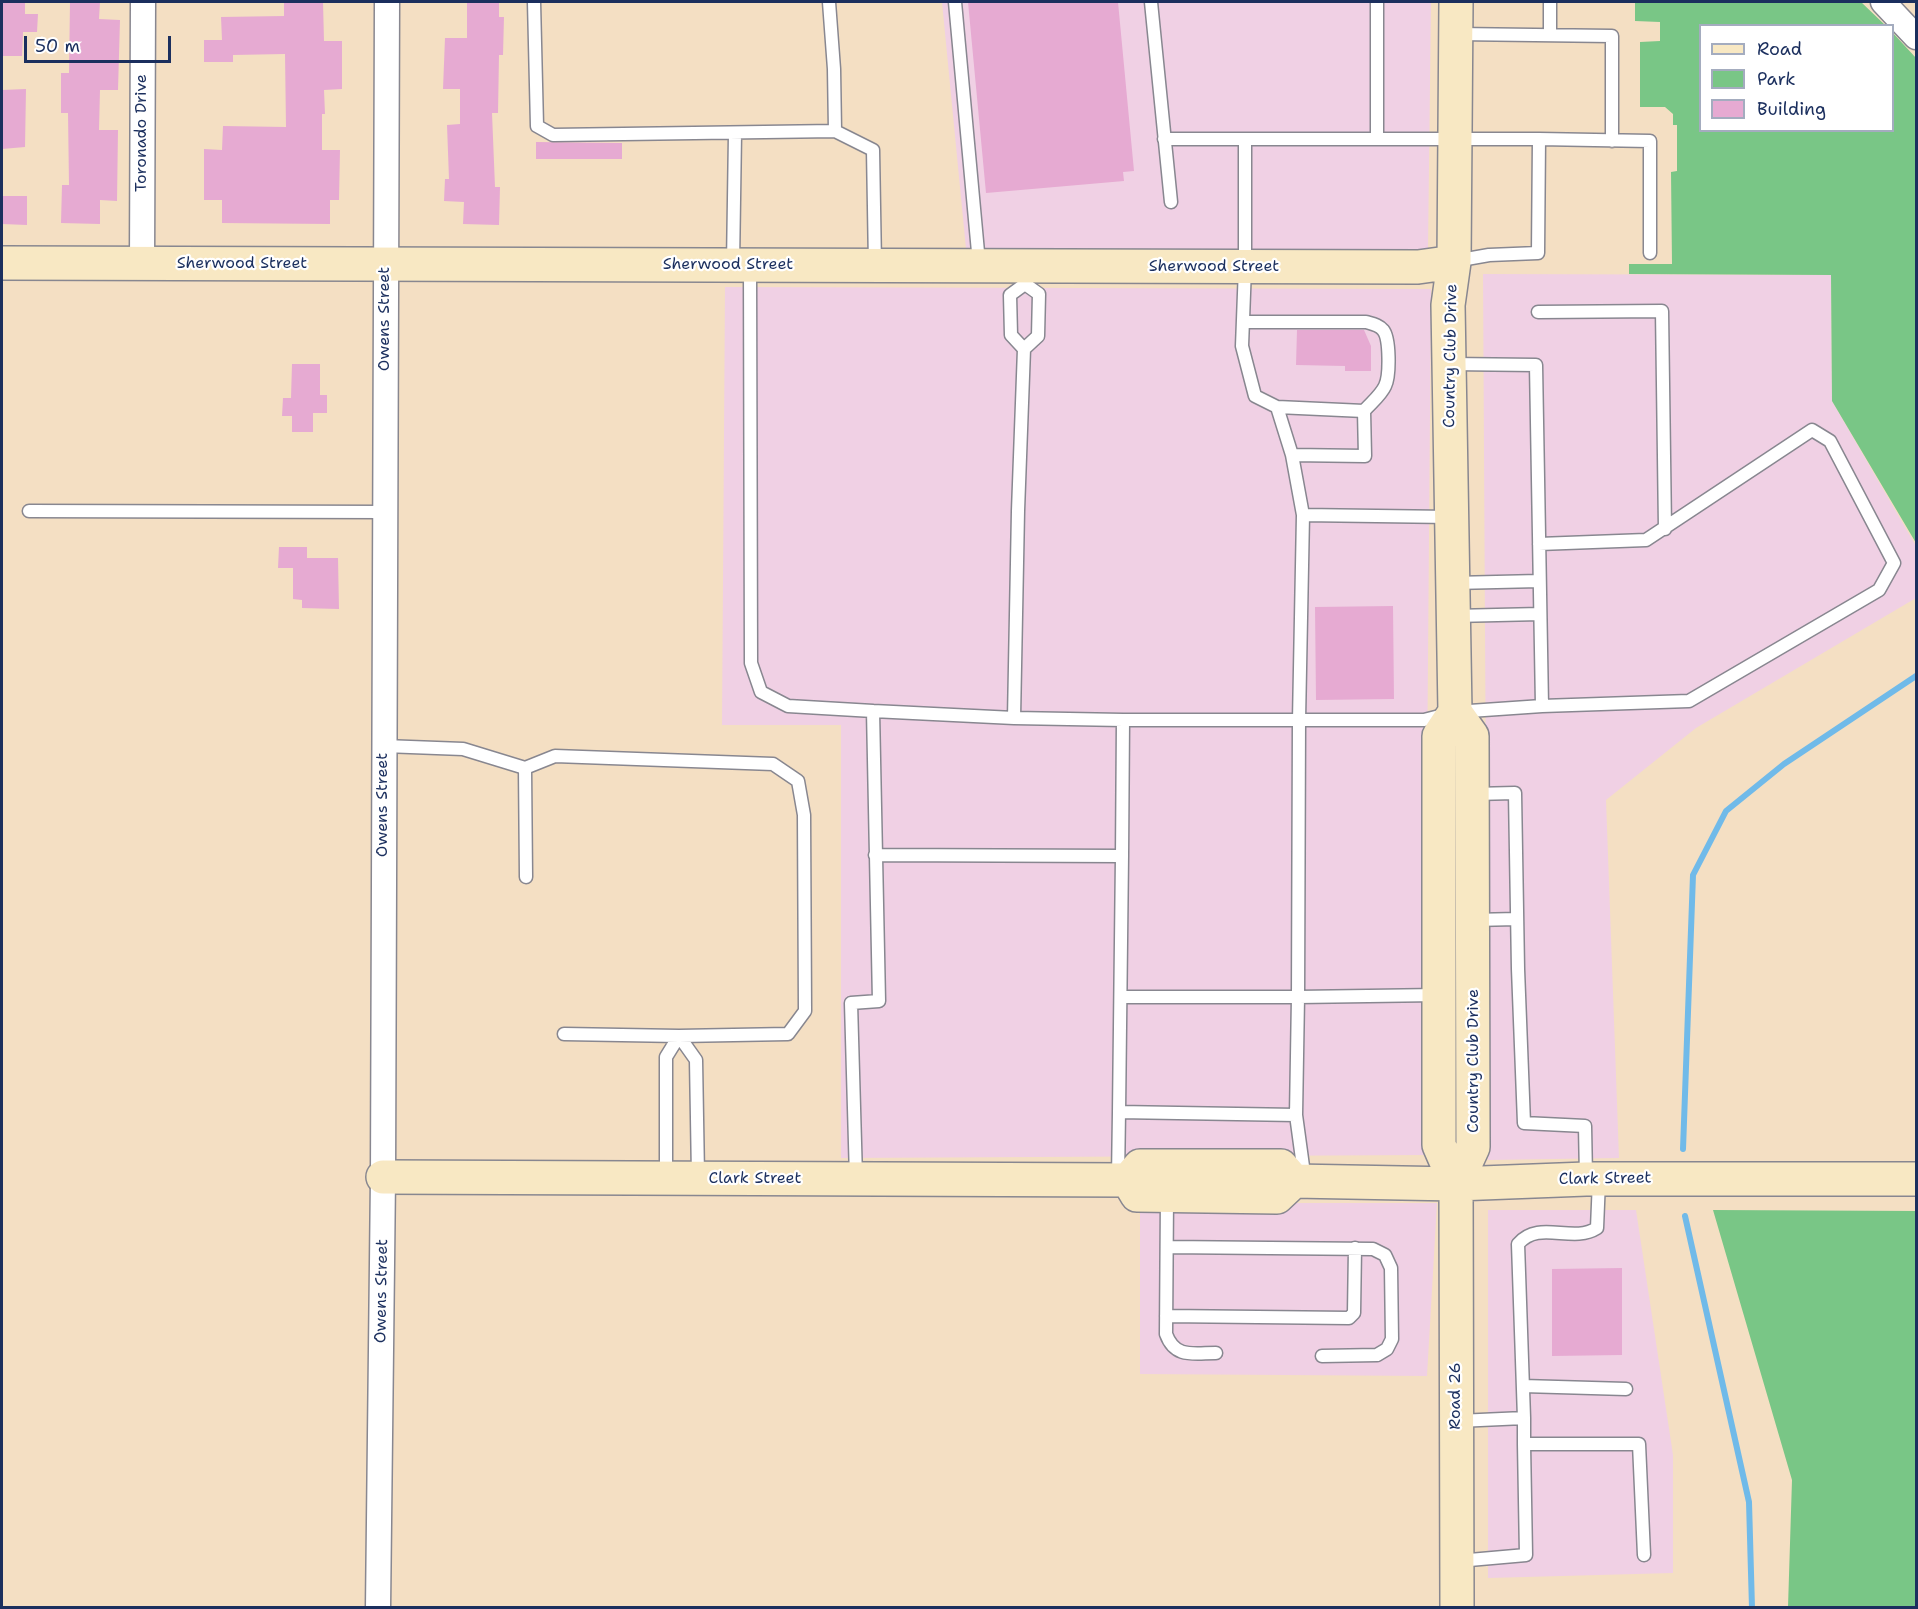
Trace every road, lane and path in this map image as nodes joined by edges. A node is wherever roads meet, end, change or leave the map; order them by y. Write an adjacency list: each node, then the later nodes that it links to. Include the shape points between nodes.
1 (143, 2): 26 (street, Toronado Drive)
2 (387, 2): 27 (street, Owens Street)
3 (534, 2): 15 (lane, via 537,126 553,135)
4 (829, 2): 14 (lane)
5 (955, 2): 30 (lane)
6 (1150, 2): 18 (lane)
7 (1377, 2): 16 (lane)
8 (1456, 2): 11 (street, Country Club Drive)
9 (1550, 2): 12 (lane)
10 (1883, 2): 13 (street)
11 (1456, 34): 12 (lane); 17 (street, Country Club Drive)
12 (1550, 35): 21 (lane, via 1612,36)
13 (1917, 37)
14 (835, 131): 15 (lane); 29 (lane, via 873,150)
15 (735, 134): 28 (lane)
16 (1377, 138): 17 (lane); 19 (lane)
17 (1455, 138): 20 (lane); 24 (street, Country Club Drive)
18 (1164, 139): 19 (lane); 22 (lane)
19 (1245, 139): 31 (lane)
20 (1539, 139): 21 (lane); 24 (lane, via 1538,253 1489,255)
21 (1612, 141): 23 (lane, via 1650,141)
22 (1171, 202)
23 (1650, 253)
24 (1454, 262): 31 (street, Sherwood Street, via 1418,267); 36 (street, Country Club Drive, via 1448,305)
25 (2, 263): 26 (street, Sherwood Street)
26 (142, 264): 27 (street, Sherwood Street)
27 (386, 264): 28 (street, Sherwood Street); 41 (street, Owens Street)
28 (741, 266): 29 (street, Sherwood Street); 51 (lane, via 751,663 760,692 788,706)
29 (875, 266): 30 (street, Sherwood Street)
30 (979, 267): 32 (street, Sherwood Street)
31 (1245, 267): 32 (street, Sherwood Street); 34 (lane)
32 (1024, 275): 35 (lane, via 1010,295 1011,335); 35 (lane, via 1039,294 1038,336)
33 (1538, 312): 44 (lane, via 1662,311)
34 (1243, 322): 37 (lane, via 1242,346 1255,396); 38 (lane, via 1375,324 1388,339 1388,380)
35 (1024, 349): 53 (lane)
36 (1449, 364): 43 (street, Country Club Drive); 45 (lane, via 1536,365)
37 (1277, 407): 38 (lane); 39 (lane)
38 (1364, 411): 39 (lane, via 1365,456)
39 (1292, 455): 42 (lane)
40 (28, 512): 41 (lane)
41 (385, 512): 56 (street, Owens Street)
42 (1303, 515): 43 (lane); 55 (lane)
43 (1450, 517): 47 (street, Country Club Drive)
44 (1665, 529): 45 (lane, via 1646,540); 50 (lane, via 1812,430 1830,441 1893,562 1879,590 1689,701)
45 (1539, 544): 46 (lane)
46 (1539, 581): 47 (lane); 48 (lane)
47 (1452, 584): 49 (street, Country Club Drive)
48 (1540, 614): 49 (lane); 50 (lane)
49 (1452, 616): 52 (street, Country Club Drive)
50 (1542, 706): 52 (lane)
51 (873, 711): 53 (lane); 59 (lane)
52 (1455, 712): 55 (lane, via 1424,720); 58 (street, Country Club Drive, via 1472,736); 64 (street, via 1439,736)
53 (1014, 718): 54 (lane)
54 (1123, 720): 55 (lane); 60 (lane)
55 (1299, 720): 66 (lane)
56 (384, 746): 57 (lane, via 463,748); 72 (street, Owens Street)
57 (525, 768): 61 (lane); 68 (lane, via 555,756 773,764 798,781 804,815 805,1011 788,1034)
58 (1473, 794): 62 (lane, via 1515,793); 63 (street, Country Club Drive)
59 (875, 855): 60 (lane); 75 (lane, via 879,1001 851,1003)
60 (1122, 856): 65 (lane)
61 (526, 877)
62 (1517, 919): 63 (lane); 76 (lane, via 1524,1123 1585,1126)
63 (1473, 920): 80 (street, Country Club Drive, via 1473,1147)
64 (1440, 995): 66 (lane); 80 (street, via 1439,1145)
65 (1121, 997): 66 (lane); 69 (lane)
66 (1298, 997): 70 (lane)
67 (564, 1034): 68 (lane)
68 (679, 1036): 73 (lane, via 666,1057); 74 (lane, via 696,1060)
69 (1119, 1112): 70 (lane); 78 (lane)
70 (1296, 1115): 79 (lane)
71 (1262, 1166): 78 (street, Clark Street, via 1140,1166); 79 (street, Clark Street, via 1281,1166); 81 (street, via 1258,1174 1247,1180 1171,1182)
72 (383, 1177): 73 (street, Clark Street); 94 (street, Owens Street)
73 (665, 1179): 74 (street, Clark Street)
74 (698, 1179): 75 (street, Clark Street)
75 (856, 1179): 78 (street, Clark Street)
76 (1592, 1179): 77 (street, Clark Street); 80 (street, Clark Street); 87 (lane, via 1597,1228 1587,1234 1539,1232 1524,1237 1518,1244)
77 (1917, 1179)
78 (1123, 1180): 81 (street, via 1137,1195)
79 (1300, 1180): 80 (street, Clark Street); 81 (street, via 1277,1197)
80 (1456, 1184): 90 (street, Road 26)
81 (1167, 1195): 82 (lane)
82 (1167, 1247): 83 (lane); 84 (lane)
83 (1355, 1248): 84 (lane, via 1354,1312 1349,1318); 86 (lane, via 1373,1249 1385,1255 1391,1268 1392,1339 1387,1349 1377,1355)
84 (1167, 1316): 85 (lane, via 1170,1345 1182,1353)
85 (1216, 1353)
86 (1322, 1356)
87 (1523, 1386): 88 (lane); 89 (lane)
88 (1626, 1389)
89 (1524, 1418): 90 (lane); 91 (lane)
90 (1456, 1421): 93 (street, Road 26)
91 (1524, 1444): 92 (lane, via 1639,1444); 93 (lane, via 1526,1555)
92 (1644, 1555)
93 (1456, 1561): 95 (street, Road 26)
94 (378, 1608)
95 (1456, 1608)

